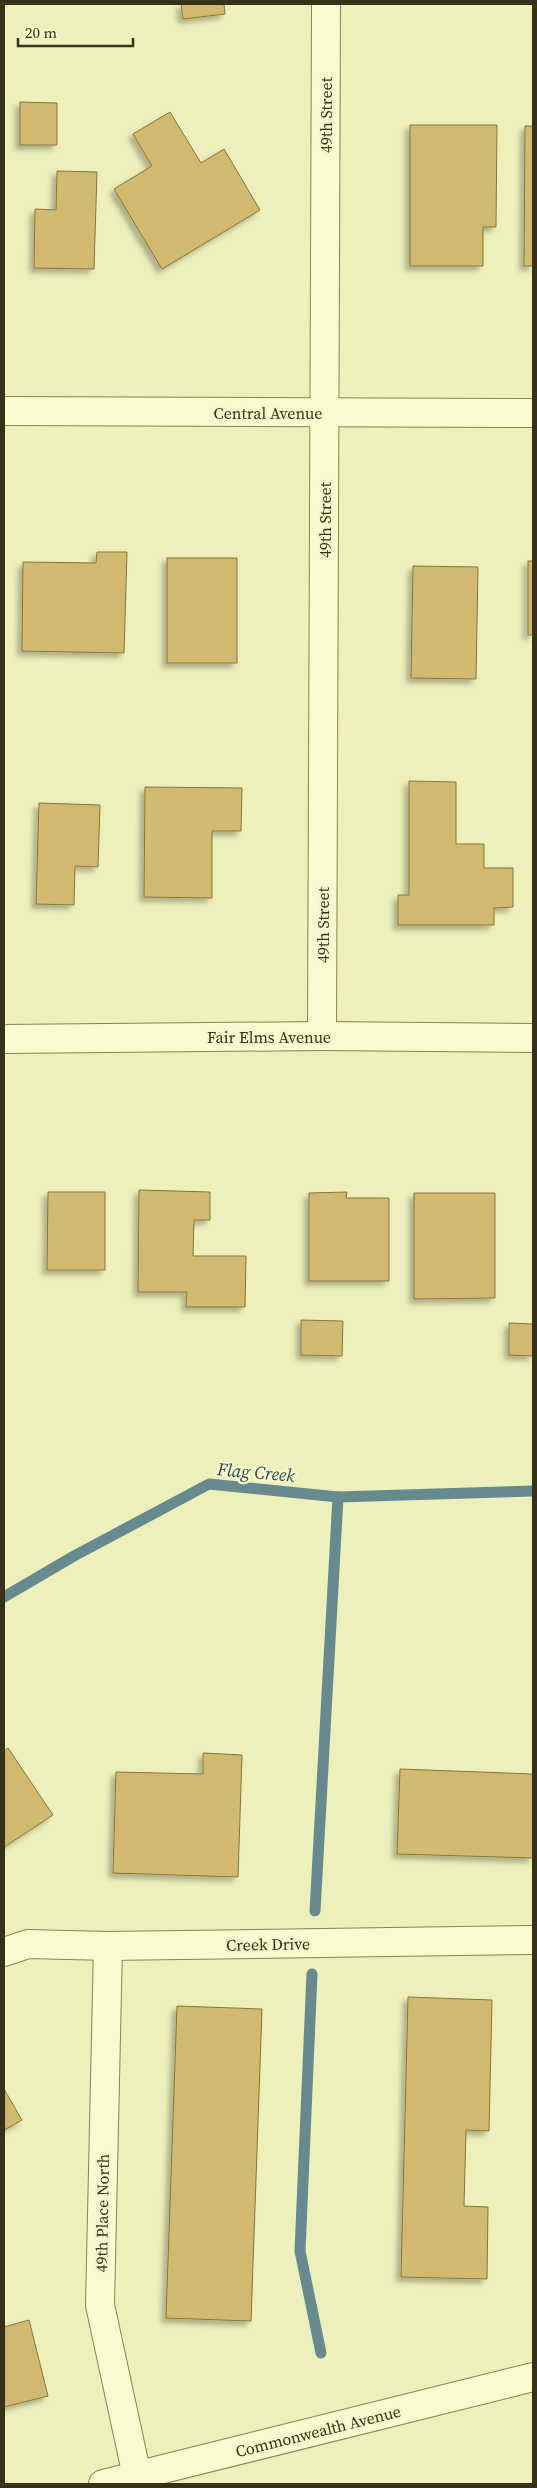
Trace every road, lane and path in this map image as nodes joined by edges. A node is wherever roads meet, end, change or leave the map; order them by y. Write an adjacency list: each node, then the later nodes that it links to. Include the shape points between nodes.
1 (326, 4): 4 (street, 49th Street)
2 (4, 411): 4 (street, Central Avenue)
3 (533, 413): 4 (street, Central Avenue)
4 (326, 414): 5 (street, 49th Street)
5 (322, 1036): 6 (street, Fair Elms Avenue); 7 (street, Fair Elms Avenue)
6 (533, 1038)
7 (4, 1039)
8 (533, 1940): 9 (street, Creek Drive)
9 (108, 1946): 10 (street, Creek Drive, via 28,1944); 12 (street, 49th Place North, via 100,2305)
10 (4, 1952)
11 (533, 2378): 12 (street, Commonwealth Avenue)
12 (137, 2476): 13 (street, Commonwealth Avenue)
13 (103, 2484)

